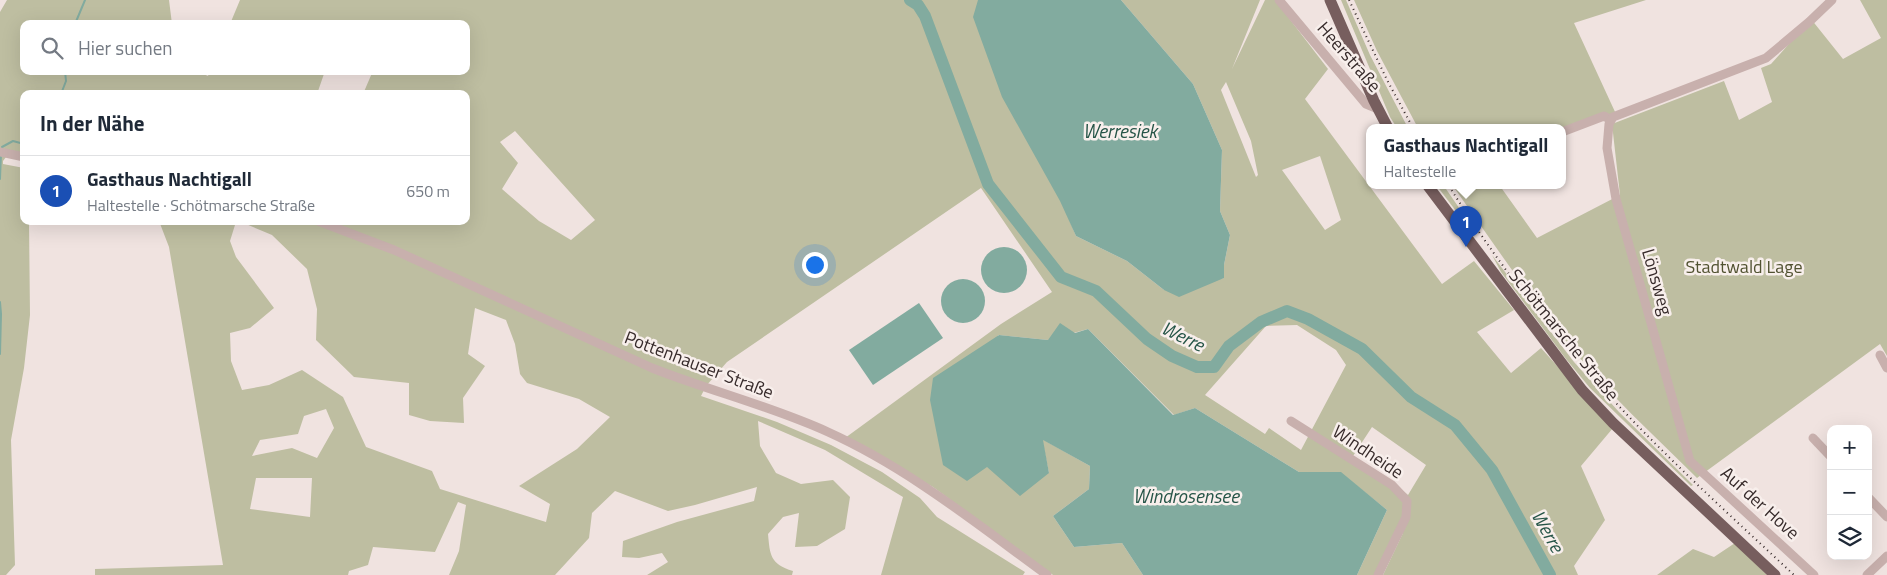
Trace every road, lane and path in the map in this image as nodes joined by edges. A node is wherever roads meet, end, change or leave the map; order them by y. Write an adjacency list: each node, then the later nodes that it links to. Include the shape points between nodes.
1 (1279, 0): 4 (street, Heerstraße, via 1366,104)
2 (1330, 0): 4 (main road)
3 (1831, 0): 5 (street, via 1766,58)
4 (1378, 109): 6 (main road)
5 (1611, 120): 7 (street, via 1604,116); 16 (street, Lönsweg, via 1607,148 1616,199)
6 (1386, 124)
7 (1566, 130)
8 (4, 153): 9 (street)
9 (20, 157)
10 (1430, 189): 23 (main road, Schötmarsche Straße, via 1582,390)
11 (328, 225): 21 (street, Pottenhauser Straße, via 394,250 652,368 828,432 904,472)
12 (1880, 356): 13 (street)
13 (1887, 368)
14 (1291, 421): 22 (street, Windheide, via 1392,485 1407,501 1406,517)
15 (1813, 438): 17 (street)
16 (1687, 453): 24 (street, Auf der Hove, via 1702,473)
17 (1827, 453)
18 (1872, 501): 19 (street)
19 (1887, 517)
20 (1887, 556): 25 (street)
21 (1047, 575)
22 (1378, 575)
23 (1775, 575)
24 (1814, 575)
25 (1867, 575)

